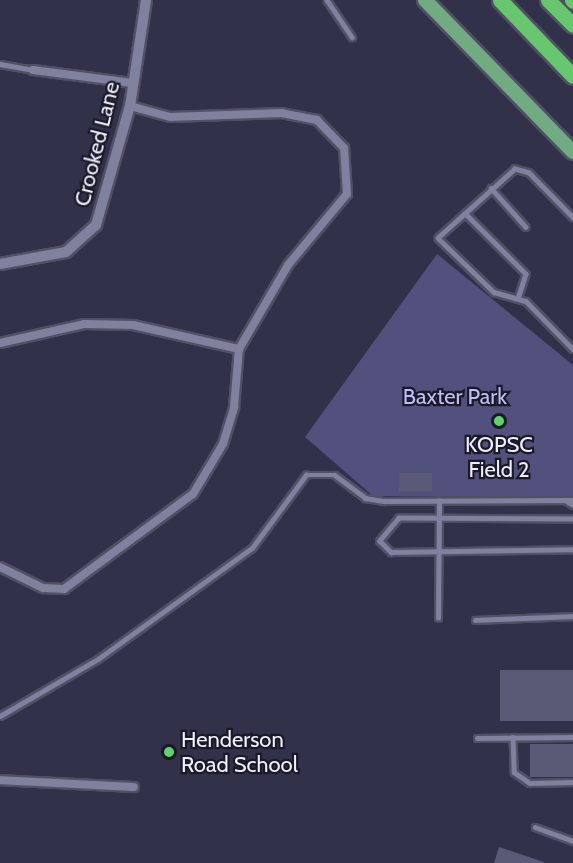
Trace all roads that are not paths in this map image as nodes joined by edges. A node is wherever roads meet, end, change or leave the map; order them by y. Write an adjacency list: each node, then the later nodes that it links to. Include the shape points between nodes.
1 (146, 0): 11 (street, Crooked Lane)
2 (327, 0): 7 (lane)
3 (425, 0): 13 (main road)
4 (500, 0): 10 (highway)
5 (548, 0): 6 (highway)
6 (573, 25)
7 (352, 37)
8 (0, 64): 9 (lane)
9 (33, 70): 11 (street)
10 (573, 76)
11 (132, 84): 12 (street, Crooked Lane)
12 (130, 106): 18 (street, Crooked Lane, via 103,211 88,237 51,257); 21 (street, via 170,117 295,114 328,127 344,148 348,182 342,204 288,265)
13 (573, 152)
14 (491, 188): 15 (lane); 16 (lane, via 515,169 530,173); 17 (lane)
15 (465, 213): 19 (lane, via 526,274); 19 (lane, via 438,238 494,292)
16 (573, 218)
17 (525, 227)
18 (0, 264)
19 (518, 299): 22 (lane)
20 (0, 344): 21 (street, via 84,324 133,325)
21 (239, 349): 31 (street, via 234,407 224,444 205,478 177,510 64,589 43,588)
22 (573, 349)
23 (565, 500): 24 (lane); 25 (lane); 26 (lane)
24 (573, 500)
25 (439, 501): 27 (lane); 35 (lane, via 365,498 335,475 306,475 252,548 98,659)
26 (573, 505)
27 (438, 519): 28 (lane); 29 (lane); 29 (lane, via 399,518 380,537 391,552)
28 (573, 519)
29 (436, 548): 30 (lane); 33 (lane)
30 (573, 549)
31 (0, 567)
32 (573, 616): 34 (lane)
33 (438, 618)
34 (475, 620)
35 (0, 716)
36 (513, 737): 37 (lane); 38 (lane); 40 (lane, via 514,772 530,783)
37 (573, 737)
38 (477, 738)
39 (0, 780): 41 (street)
40 (573, 782)
41 (134, 787)
42 (535, 827): 43 (lane)
43 (573, 841)

